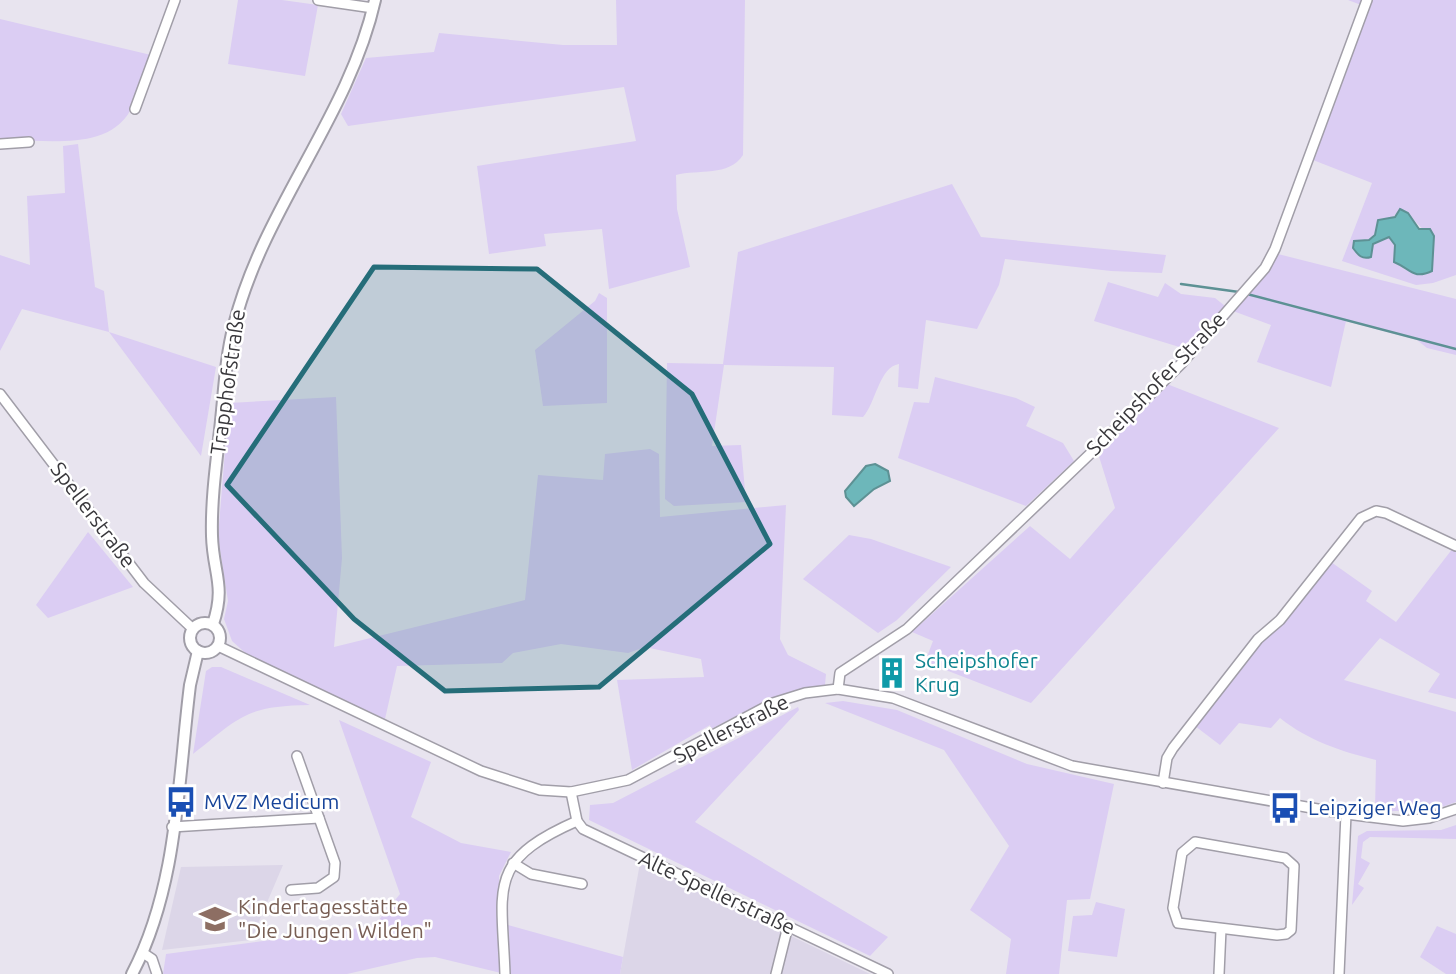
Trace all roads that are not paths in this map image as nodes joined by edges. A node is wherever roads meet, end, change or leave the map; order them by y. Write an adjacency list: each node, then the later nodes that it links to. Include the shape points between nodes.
1 (175, 0): 5 (street)
2 (318, 0): 4 (street)
3 (1367, 0): 14 (street, Scheipshofer Straße, via 1265,268 1181,364 907,629 840,673)
4 (374, 4): 10 (street, Trapphofstraße, via 344,86 264,237 245,283 236,318 214,492 212,538 220,601)
5 (135, 109)
6 (29, 142): 7 (street)
7 (0, 144)
8 (0, 394): 11 (street, Spellerstraße, via 144,583)
9 (1456, 546): 16 (street, via 1386,513 1376,511 1361,518 1173,748)
10 (213, 624): 11 (street, via 204,622); 12 (street, via 220,638)
11 (193, 629): 13 (street, via 192,645)
12 (218, 646): 13 (street, via 206,653); 17 (street, Spellerstraße, via 481,771 540,790)
13 (198, 651): 22 (street)
14 (838, 690): 16 (street, Spellerstraße, via 893,698 1072,765); 17 (street, Spellerstraße, via 805,693 774,703 628,780)
15 (297, 756): 20 (street)
16 (1163, 783): 19 (street, Spellerstraße)
17 (571, 792): 21 (street)
18 (1456, 809): 19 (street, Spellerstraße, via 1403,821)
19 (1346, 814): 35 (street)
20 (319, 818): 22 (street); 25 (street, via 335,863 334,877 318,888)
21 (577, 821): 23 (street, via 518,855); 26 (street, Alte Spellerstraße, via 596,835)
22 (172, 827): 28 (street, via 162,893)
23 (513, 863): 24 (street, via 531,874); 31 (street, via 503,880)
24 (582, 884)
25 (291, 890)
26 (788, 926): 32 (street); 33 (street, Alte Spellerstraße)
27 (1221, 929): 27 (street, via 1286,934 1292,921 1294,866 1285,858 1195,842 1187,845 1182,853 1174,918 1184,925); 34 (street)
28 (143, 953): 29 (street); 30 (street, via 152,960)
29 (132, 974)
30 (157, 974)
31 (505, 974)
32 (776, 974)
33 (888, 974)
34 (1219, 974)
35 (1339, 974)

